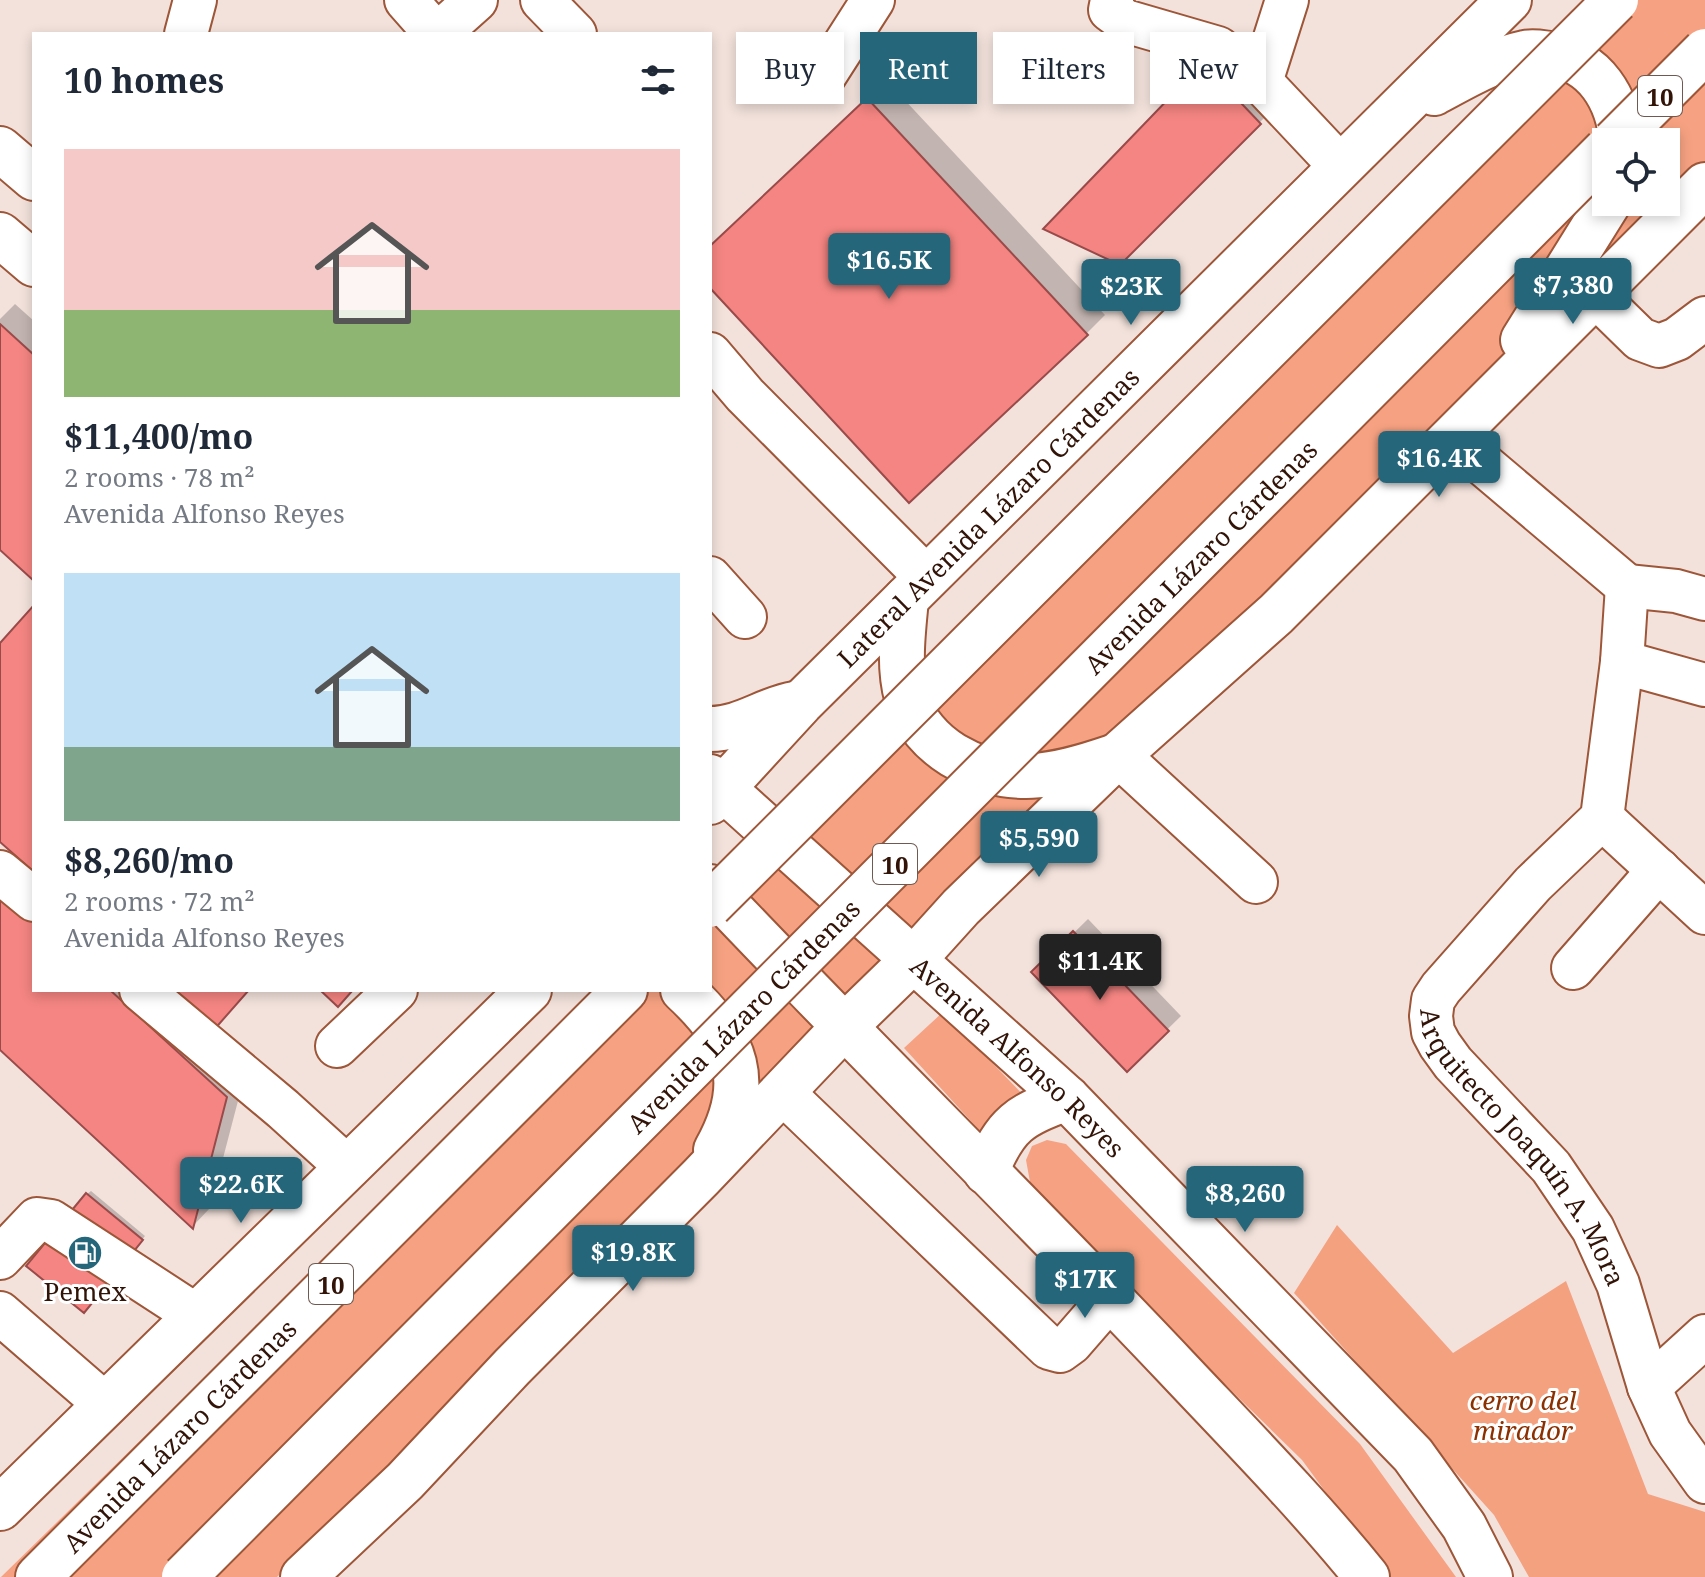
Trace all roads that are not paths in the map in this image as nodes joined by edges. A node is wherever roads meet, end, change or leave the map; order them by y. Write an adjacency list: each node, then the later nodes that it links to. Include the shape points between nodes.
1 (195, 0): 10 (lane)
2 (406, 0): 11 (lane)
3 (476, 0): 12 (lane)
4 (542, 0): 13 (lane)
5 (873, 0): 15 (lane)
6 (1112, 0): 14 (lane, via 1110,10 1125,21)
7 (1287, 0): 17 (lane)
8 (1509, 0): 19 (main road, Lateral Avenida Lázaro Cárdenas)
9 (1616, 0): 51 (main road, bridge)
10 (187, 32)
11 (435, 32)
12 (439, 32)
13 (573, 32)
14 (1163, 32)
15 (844, 45)
16 (1705, 51): 21 (main road, 10, bridge)
17 (1266, 66)
18 (1266, 87): 24 (lane)
19 (1394, 114): 20 (main road, via 1492,62 1529,51 1561,56 1600,79); 24 (main road, Lateral Avenida Lázaro Cárdenas)
20 (1621, 128)
21 (1628, 128)
22 (0, 149): 25 (main road)
23 (1592, 164): 77 (main road, Avenida Lázaro Cárdenas / 10, bridge)
24 (1341, 167): 36 (main road, Lateral Avenida Lázaro Cárdenas)
25 (32, 176)
26 (1700, 202): 30 (main road)
27 (1600, 216): 33 (main road)
28 (0, 235): 29 (main road)
29 (32, 262)
30 (1595, 295): 31 (lane, via 1640,339 1659,346); 33 (main road)
31 (1705, 318)
32 (712, 356): 36 (lane)
33 (1463, 427): 35 (lane); 43 (main road, via 1276,614)
34 (712, 580): 38 (lane)
35 (1627, 586): 37 (lane); 39 (lane)
36 (916, 589): 41 (main road, Lateral Avenida Lázaro Cárdenas); 43 (main road, via 902,667 907,699 939,747 991,773 1021,777)
37 (1705, 599)
38 (745, 617)
39 (1622, 662): 40 (lane); 45 (lane)
40 (1705, 685)
41 (801, 703): 42 (main road, via 730,728); 44 (main road, Lateral Avenida Lázaro Cárdenas)
42 (712, 729)
43 (1118, 755): 48 (lane); 53 (main road)
44 (714, 789): 53 (main road, Avenida Alfonso Reyes)
45 (1602, 818): 46 (lane); 72 (lane, Arquitecto Joaquín A. Mora, via 1533,884 1441,988 1431,1016 1433,1032 1453,1063 1551,1167 1593,1229 1618,1284)
46 (1659, 870): 52 (lane); 54 (lane)
47 (0, 872): 50 (lane)
48 (1256, 882)
49 (712, 889): 60 (main road)
50 (32, 898)
51 (712, 903)
52 (1705, 913)
53 (914, 959): 60 (main road); 63 (main road, Avenida Alfonso Reyes)
54 (1573, 968)
55 (143, 992): 64 (lane)
56 (394, 992): 61 (lane)
57 (623, 992): 76 (main road, Avenida Lázaro Cárdenas / 10)
58 (685, 992): 66 (main road, via 725,1035 736,1067 735,1106)
59 (530, 993): 64 (main road)
60 (843, 1028): 62 (main road); 65 (main road)
61 (337, 1046)
62 (782, 1092): 66 (main road); 68 (lane, via 1049,1348 1060,1351 1071,1343)
63 (1067, 1098): 65 (main road, via 1027,1113 1003,1135); 80 (main road, Avenida Alfonso Reyes, via 1413,1455 1464,1526)
64 (348, 1168): 70 (main road)
65 (986, 1172): 68 (main road)
66 (701, 1177): 78 (main road, via 405,1481)
67 (0, 1258): 70 (lane, via 37,1219 51,1221)
68 (1111, 1297): 79 (main road)
69 (0, 1313): 73 (lane)
70 (197, 1316): 73 (main road)
71 (1705, 1336): 72 (lane)
72 (1649, 1387): 74 (lane, Arquitecto Joaquín A. Mora, via 1670,1433)
73 (106, 1405): 75 (main road)
74 (1705, 1482)
75 (0, 1508)
76 (38, 1577)
77 (184, 1577)
78 (303, 1577)
79 (1367, 1577)
80 (1490, 1577)

